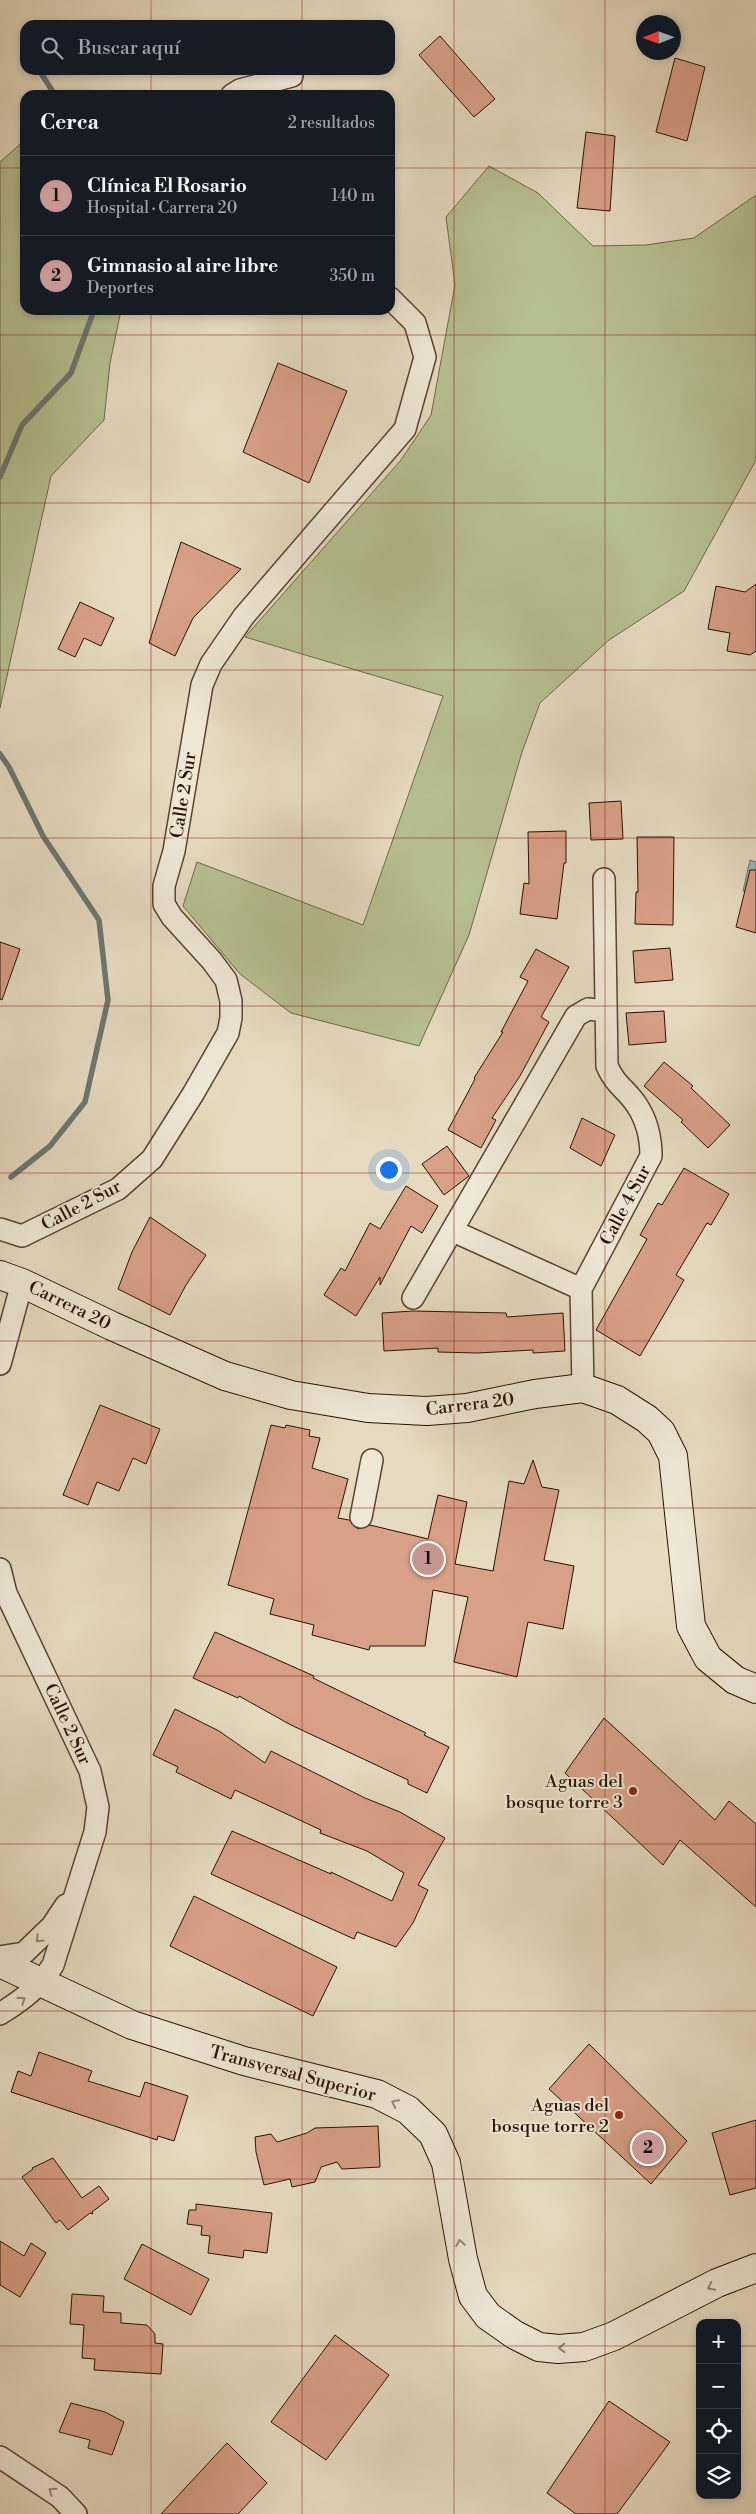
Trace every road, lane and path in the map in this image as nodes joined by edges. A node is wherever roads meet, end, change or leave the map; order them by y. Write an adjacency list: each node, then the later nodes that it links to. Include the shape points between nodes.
1 (292, 76): 2 (street)
2 (240, 90)
3 (395, 303): 6 (street, Calle 2 Sur, via 414,323 425,357 405,429 244,616 211,664 202,685 174,851 164,886 164,904 226,980 231,1018 228,1032 152,1159 118,1189 22,1236)
4 (604, 879): 5 (street, Calle 4 Sur)
5 (606, 1011): 7 (street, via 588,1009 576,1016); 9 (street, Calle 4 Sur, via 607,1066 614,1081 635,1103 651,1136 652,1156)
6 (0, 1230)
7 (452, 1231): 9 (street); 10 (street)
8 (11, 1279): 11 (street); 12 (street, Carrera 20, via 225,1376 291,1395 368,1408 427,1411 467,1408)
9 (581, 1289): 12 (street, Calle 4 Sur)
10 (413, 1298)
11 (0, 1364)
12 (582, 1388): 16 (street, Carrera 20, via 617,1400 661,1432 673,1456 691,1626 708,1658 735,1680)
13 (372, 1460): 14 (street)
14 (361, 1517)
15 (0, 1569): 17 (street, Calle 2 Sur, via 6,1593 90,1771 98,1807)
16 (756, 1689)
17 (78, 1886): 18 (street, Calle 2 Sur, one-way to 18, via 52,1926 24,1953); 20 (street, Calle 2 Sur, via 54,1966)
18 (0, 1957)
19 (0, 1963): 20 (street, Transversal Superior)
20 (42, 1983): 21 (street, Calle 2 Sur, one-way to 20, via 28,1997); 22 (street, Transversal Superior, one-way to 20, via 718,2283 614,2336 584,2347 539,2347 488,2316 473,2296 446,2163 433,2134 408,2110 376,2094 252,2063 132,2025)
21 (0, 2014)
22 (756, 2268)
23 (0, 2457): 24 (street, one-way to 23, via 60,2497)
24 (76, 2514)

